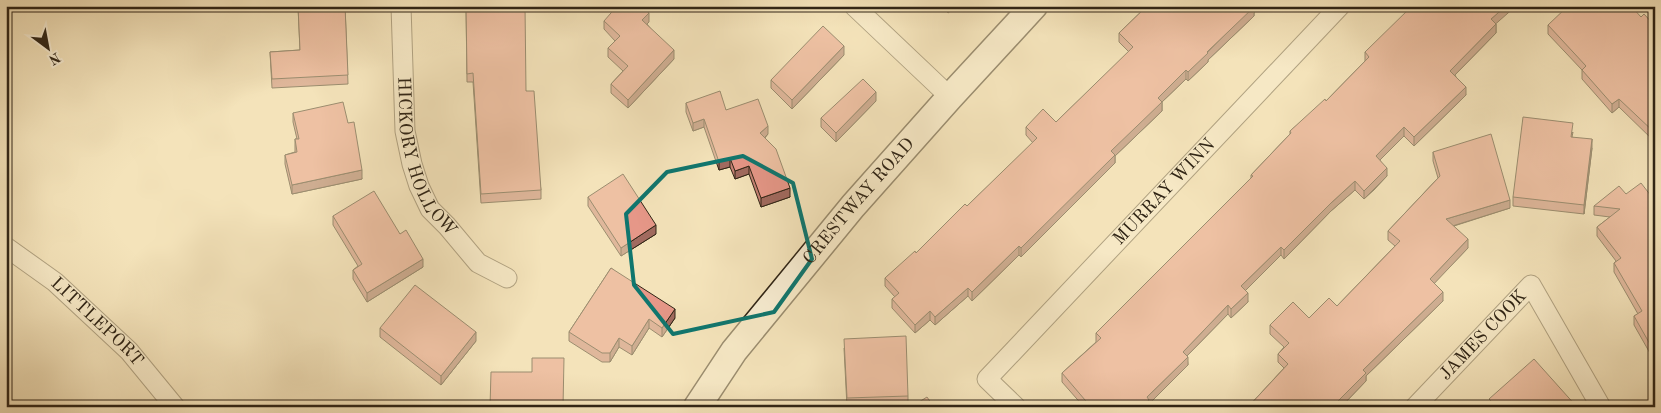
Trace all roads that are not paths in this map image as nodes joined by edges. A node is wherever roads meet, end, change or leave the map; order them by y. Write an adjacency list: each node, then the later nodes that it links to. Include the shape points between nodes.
1 (401, 6): 7 (street, HICKORY HOLLOW, via 405,131 419,186 430,209 478,263)
2 (854, 6): 5 (street)
3 (1034, 6): 5 (main road, CRESTWAY ROAD)
4 (1340, 6): 10 (street, MURRAY WINN, via 987,379)
5 (950, 97): 9 (main road, CRESTWAY ROAD, via 770,306 734,351)
6 (6, 247): 8 (street, LITTLEPORT, via 55,282 129,351)
7 (507, 278)
8 (175, 407)
9 (697, 407)
10 (1016, 407)
11 (1415, 407): 12 (street, JAMES COOK, via 1530,285)
12 (1601, 407)

